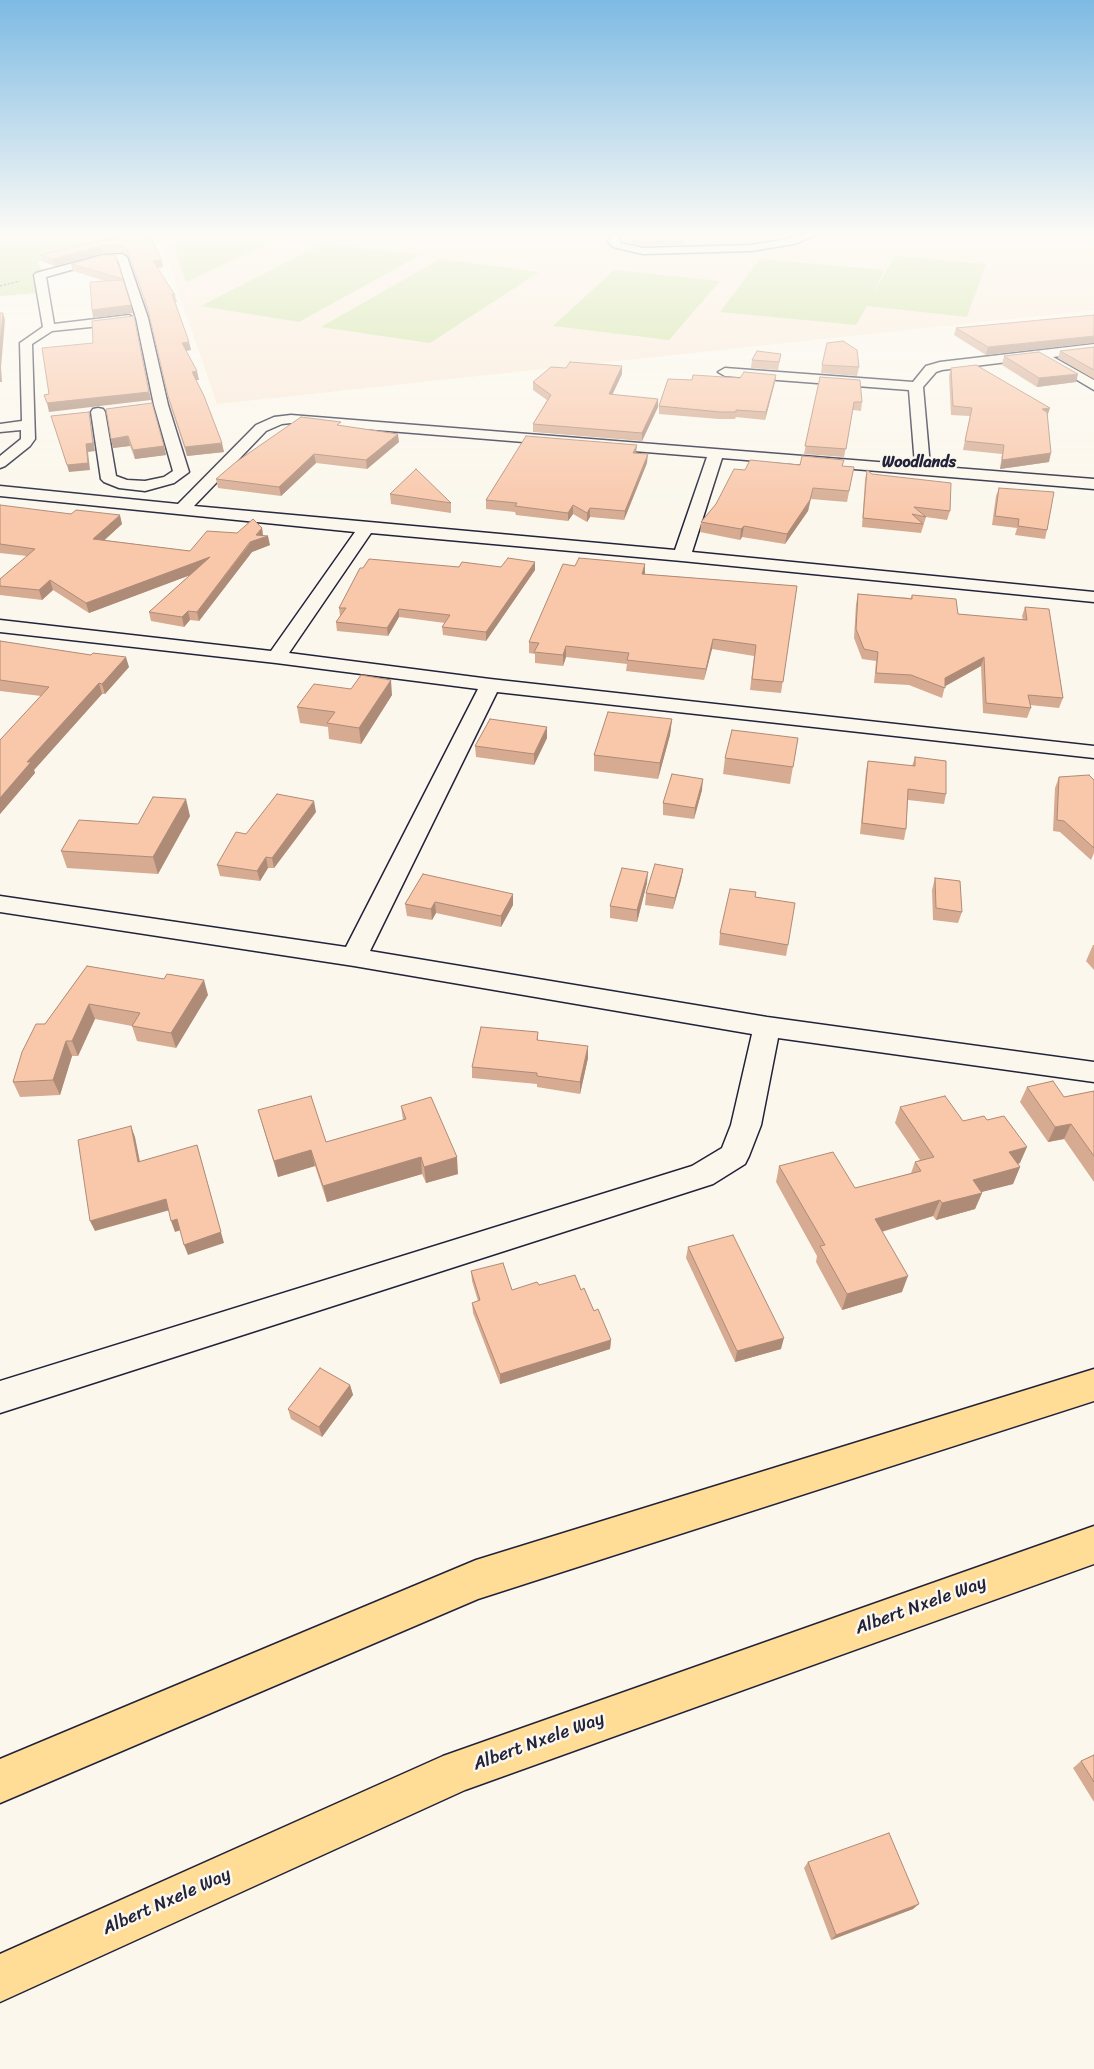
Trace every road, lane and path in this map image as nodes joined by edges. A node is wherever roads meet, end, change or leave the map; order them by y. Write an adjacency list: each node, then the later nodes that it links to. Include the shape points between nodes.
1 (48, 329): 11 (street, via 26,343)
2 (144, 329): 8 (street)
3 (1094, 348): 4 (street)
4 (1040, 355): 6 (street, via 940,366 931,369); 7 (street)
5 (725, 372): 6 (street)
6 (916, 386): 15 (street)
7 (1094, 386)
8 (161, 405): 9 (street); 10 (street, via 181,472 169,480 145,486 109,480 93,412)
9 (143, 407)
10 (116, 410)
11 (32, 421): 12 (street); 14 (street, via 25,443)
12 (0, 428)
13 (716, 454): 15 (street); 18 (street, via 291,418 261,428); 20 (street)
14 (0, 463)
15 (923, 469): 16 (street)
16 (1094, 484)
17 (0, 491): 18 (street)
18 (183, 508): 19 (street)
19 (366, 528): 20 (street); 23 (street)
20 (682, 556): 21 (street)
21 (1094, 597)
22 (0, 626): 23 (street)
23 (276, 656): 24 (street)
24 (490, 685): 25 (street); 27 (street)
25 (1094, 752)
26 (0, 904): 27 (street)
27 (354, 957): 28 (street)
28 (767, 1027): 29 (street); 31 (street, via 746,1125 734,1156 702,1175)
29 (1094, 1072)
30 (1094, 1385): 33 (main road, via 476,1580)
31 (0, 1397)
32 (1094, 1545): 34 (main road, Albert Nxele Way, via 458,1771)
33 (0, 1782)
34 (0, 1978)

